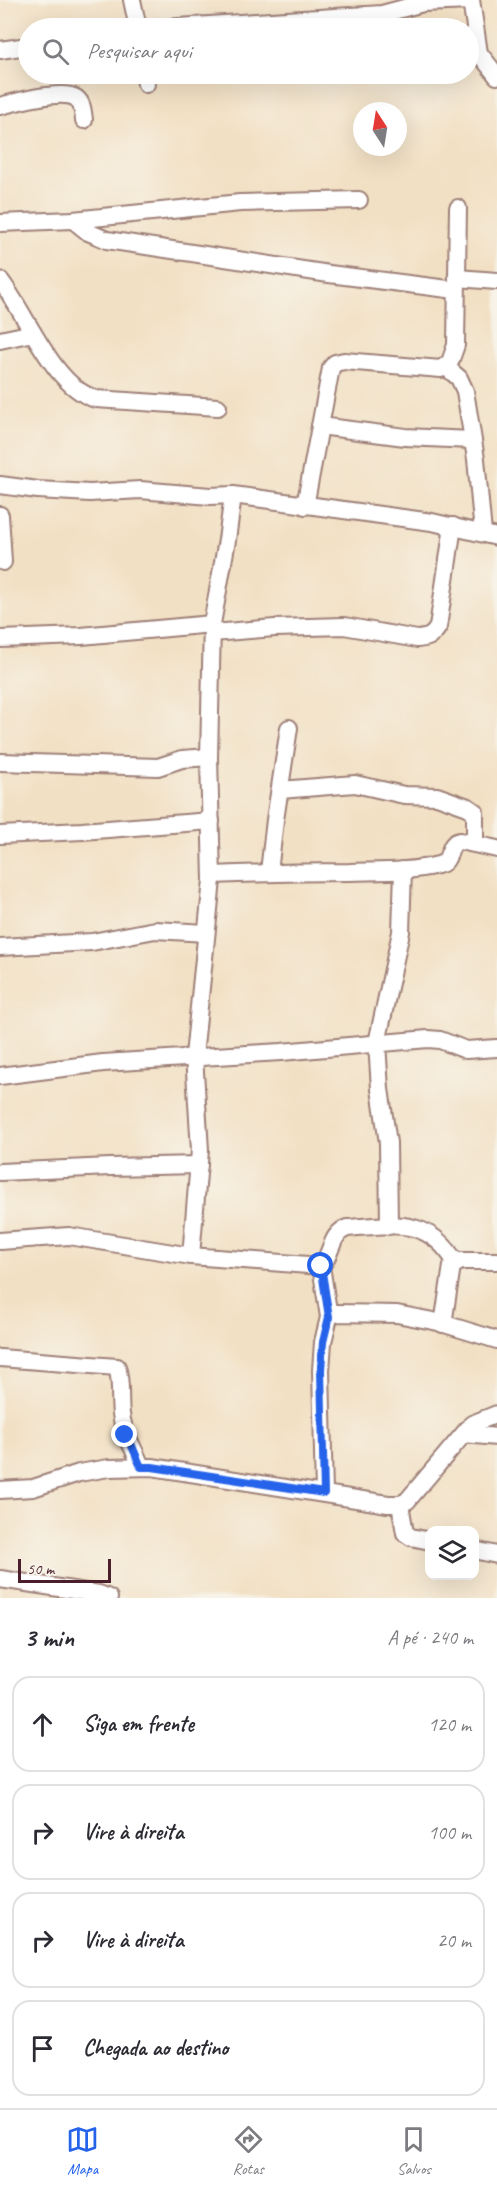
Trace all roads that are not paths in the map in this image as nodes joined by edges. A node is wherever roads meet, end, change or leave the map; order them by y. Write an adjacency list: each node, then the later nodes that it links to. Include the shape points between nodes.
1 (132, 0): 3 (street)
2 (471, 0): 4 (street, via 423,3 382,14); 5 (street)
3 (136, 18)
4 (319, 18)
5 (474, 18)
6 (18, 47): 7 (street)
7 (0, 50)
8 (479, 54): 9 (street)
9 (497, 76)
10 (0, 106): 11 (street, via 34,97 66,95 76,98 82,106)
11 (84, 120)
12 (359, 200): 14 (street, via 240,203)
13 (458, 208): 18 (street)
14 (73, 220): 15 (street); 18 (street, via 107,240 340,276)
15 (0, 223)
16 (0, 280): 19 (street)
17 (497, 281): 18 (street)
18 (456, 284): 21 (street, via 456,345)
19 (33, 333): 20 (street); 22 (street, via 53,364 84,395)
20 (0, 340)
21 (446, 367): 23 (street, via 335,363); 24 (street, via 459,378 465,391)
22 (218, 407)
23 (320, 426): 24 (street, via 405,437); 27 (street)
24 (472, 440): 30 (street)
25 (0, 485): 26 (street, via 90,493 140,490)
26 (233, 495): 27 (street); 32 (street)
27 (305, 506): 29 (street)
28 (0, 515): 31 (street)
29 (453, 526): 30 (street); 32 (street, via 438,627 428,638 344,626)
30 (490, 535)
31 (3, 562)
32 (212, 628): 33 (street); 35 (street)
33 (0, 639)
34 (289, 728): 37 (street)
35 (208, 757): 36 (street, via 182,759 158,767); 38 (street)
36 (0, 762)
37 (280, 790): 40 (street, via 355,784 404,795 437,796 475,812); 43 (street)
38 (211, 821): 39 (street); 44 (street)
39 (0, 835)
40 (475, 844): 41 (street); 42 (street, via 455,842 441,865)
41 (497, 849)
42 (403, 870): 43 (street); 47 (street, via 401,932)
43 (269, 872): 44 (street)
44 (212, 875): 45 (street)
45 (206, 933): 46 (street, via 155,930 92,942); 49 (street)
46 (0, 947)
47 (377, 1043): 48 (street, via 428,1039 466,1050); 49 (street); 53 (street, via 387,1143)
48 (497, 1048)
49 (194, 1056): 50 (street); 51 (street)
50 (0, 1077)
51 (199, 1165): 52 (street); 55 (street)
52 (0, 1172)
53 (389, 1226): 57 (street, via 414,1227 435,1237); 58 (street, via 340,1230)
54 (0, 1241): 55 (street, via 69,1236)
55 (191, 1256): 58 (street)
56 (497, 1261): 57 (street)
57 (456, 1263): 60 (street, via 450,1274)
58 (321, 1266): 59 (street)
59 (329, 1317): 60 (street, via 336,1313 397,1314); 68 (street, via 321,1370)
60 (443, 1324): 61 (street)
61 (497, 1340)
62 (0, 1358): 66 (street, via 117,1367 125,1435)
63 (497, 1414): 64 (street, via 472,1424)
64 (464, 1434): 65 (street); 69 (street, via 413,1495)
65 (497, 1437)
66 (141, 1467): 67 (street, via 91,1470 33,1488); 68 (street)
67 (0, 1490)
68 (324, 1493): 69 (street)
69 (400, 1504): 70 (street, via 405,1533)
70 (425, 1539)
71 (479, 1551): 72 (street)
72 (497, 1555)
73 (0, 1579): 74 (street)
74 (109, 1598)

